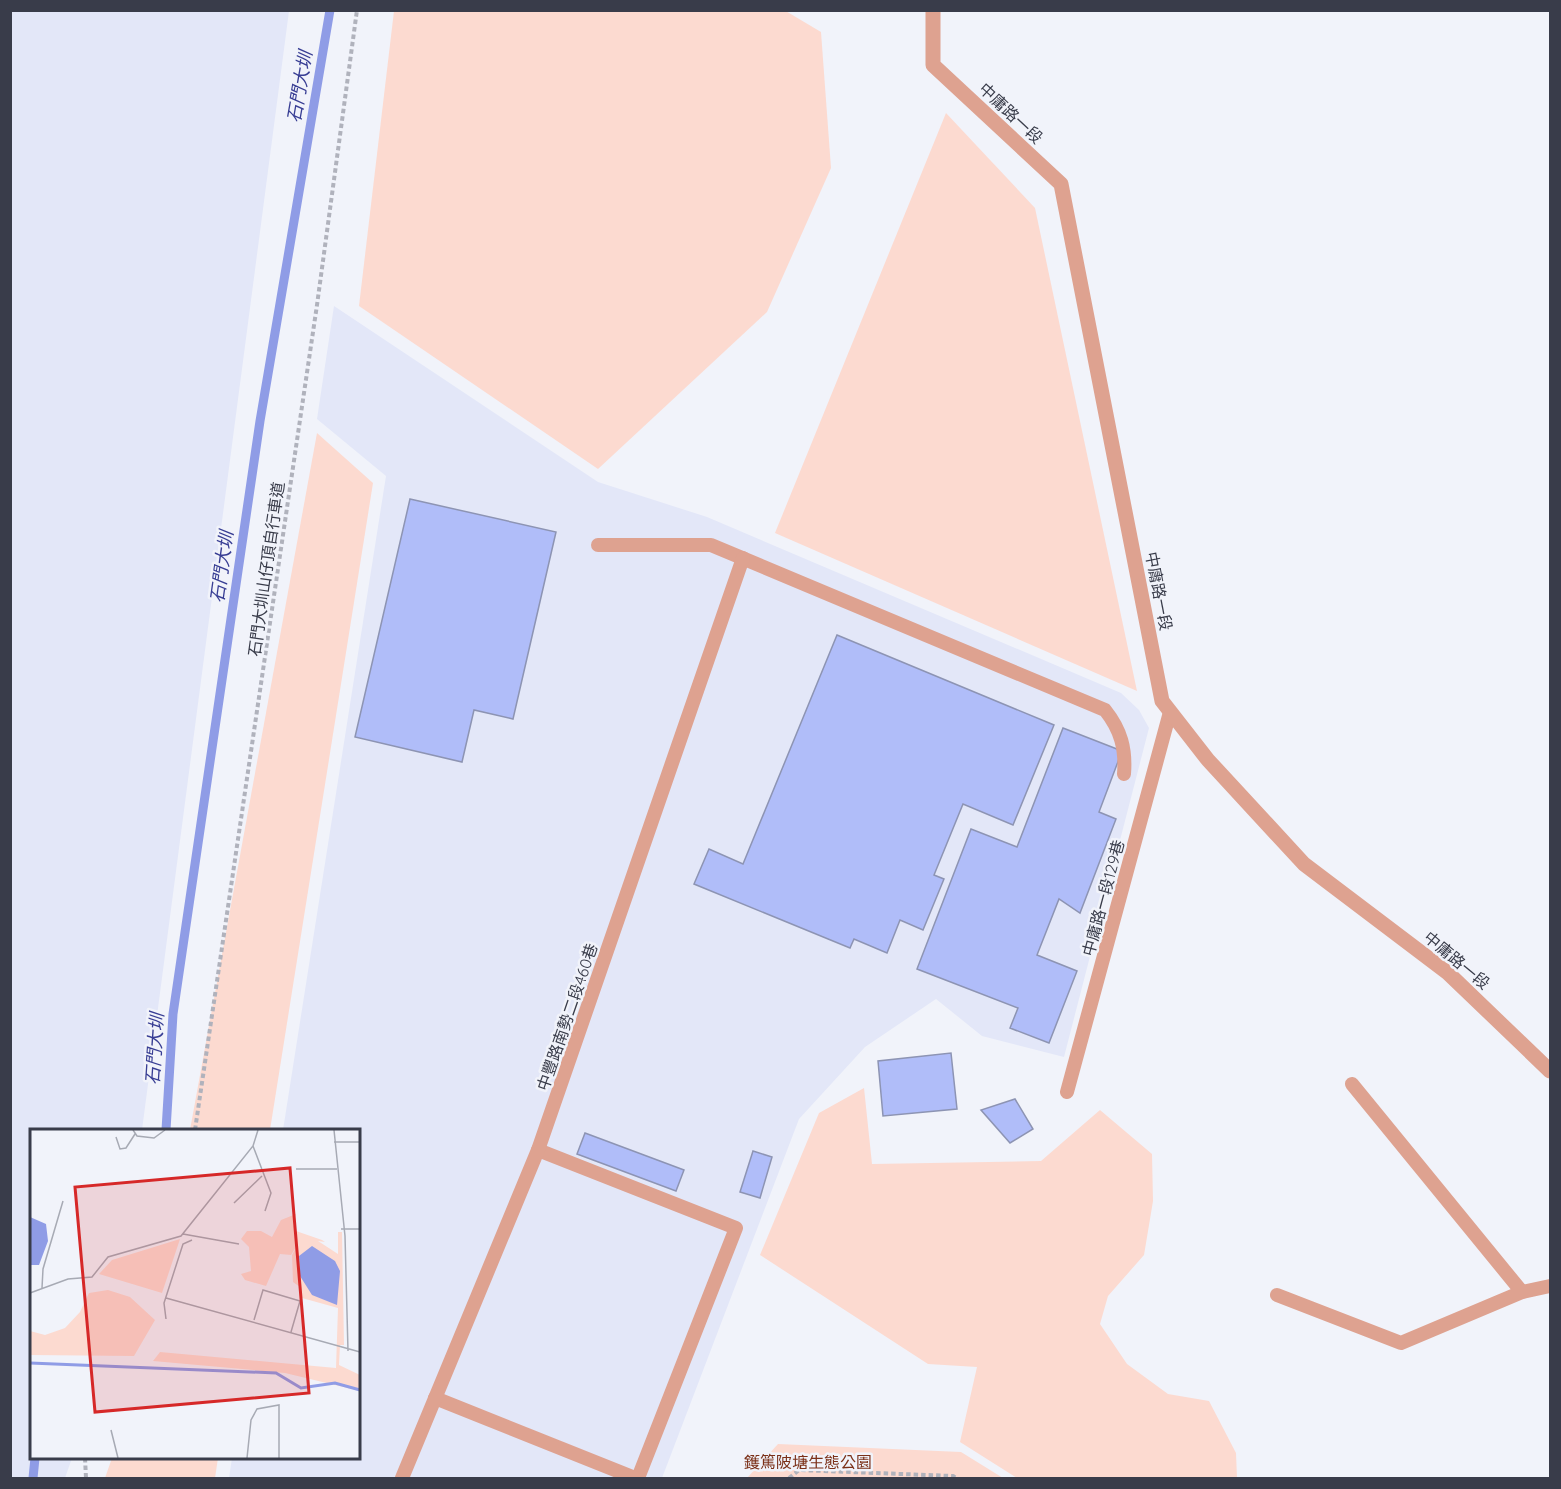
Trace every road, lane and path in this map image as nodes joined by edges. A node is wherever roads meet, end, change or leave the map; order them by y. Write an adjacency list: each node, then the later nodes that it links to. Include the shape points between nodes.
1 (357, 10): 10 (path, 石門大圳山仔頂自行車道)
2 (933, 10): 5 (street, 中庸路一段, via 933,65 1061,184 1162,702)
3 (598, 545): 4 (lane, via 711,545)
4 (743, 558): 6 (lane, via 1105,710 1118,727 1125,756); 11 (lane, 中豐路南勢二段460巷)
5 (1170, 712): 7 (street, 中庸路一段, via 1208,760 1304,864 1448,973); 9 (lane, 中庸路一段129巷)
6 (1124, 774)
7 (1551, 1071)
8 (1352, 1084): 13 (lane)
9 (1067, 1092)
10 (195, 1129)
11 (538, 1150): 15 (lane, 中豐路南勢二段460巷); 19 (lane, via 736,1228)
12 (1551, 1286): 13 (lane)
13 (1522, 1292): 14 (lane, via 1401,1343)
14 (1277, 1295)
15 (435, 1398): 18 (lane, 中豐路南勢二段460巷); 19 (lane)
16 (85, 1459): 17 (path)
17 (86, 1479)
18 (402, 1479)
19 (636, 1479)
20 (789, 1479): 21 (path, via 799,1470)
21 (956, 1479)

